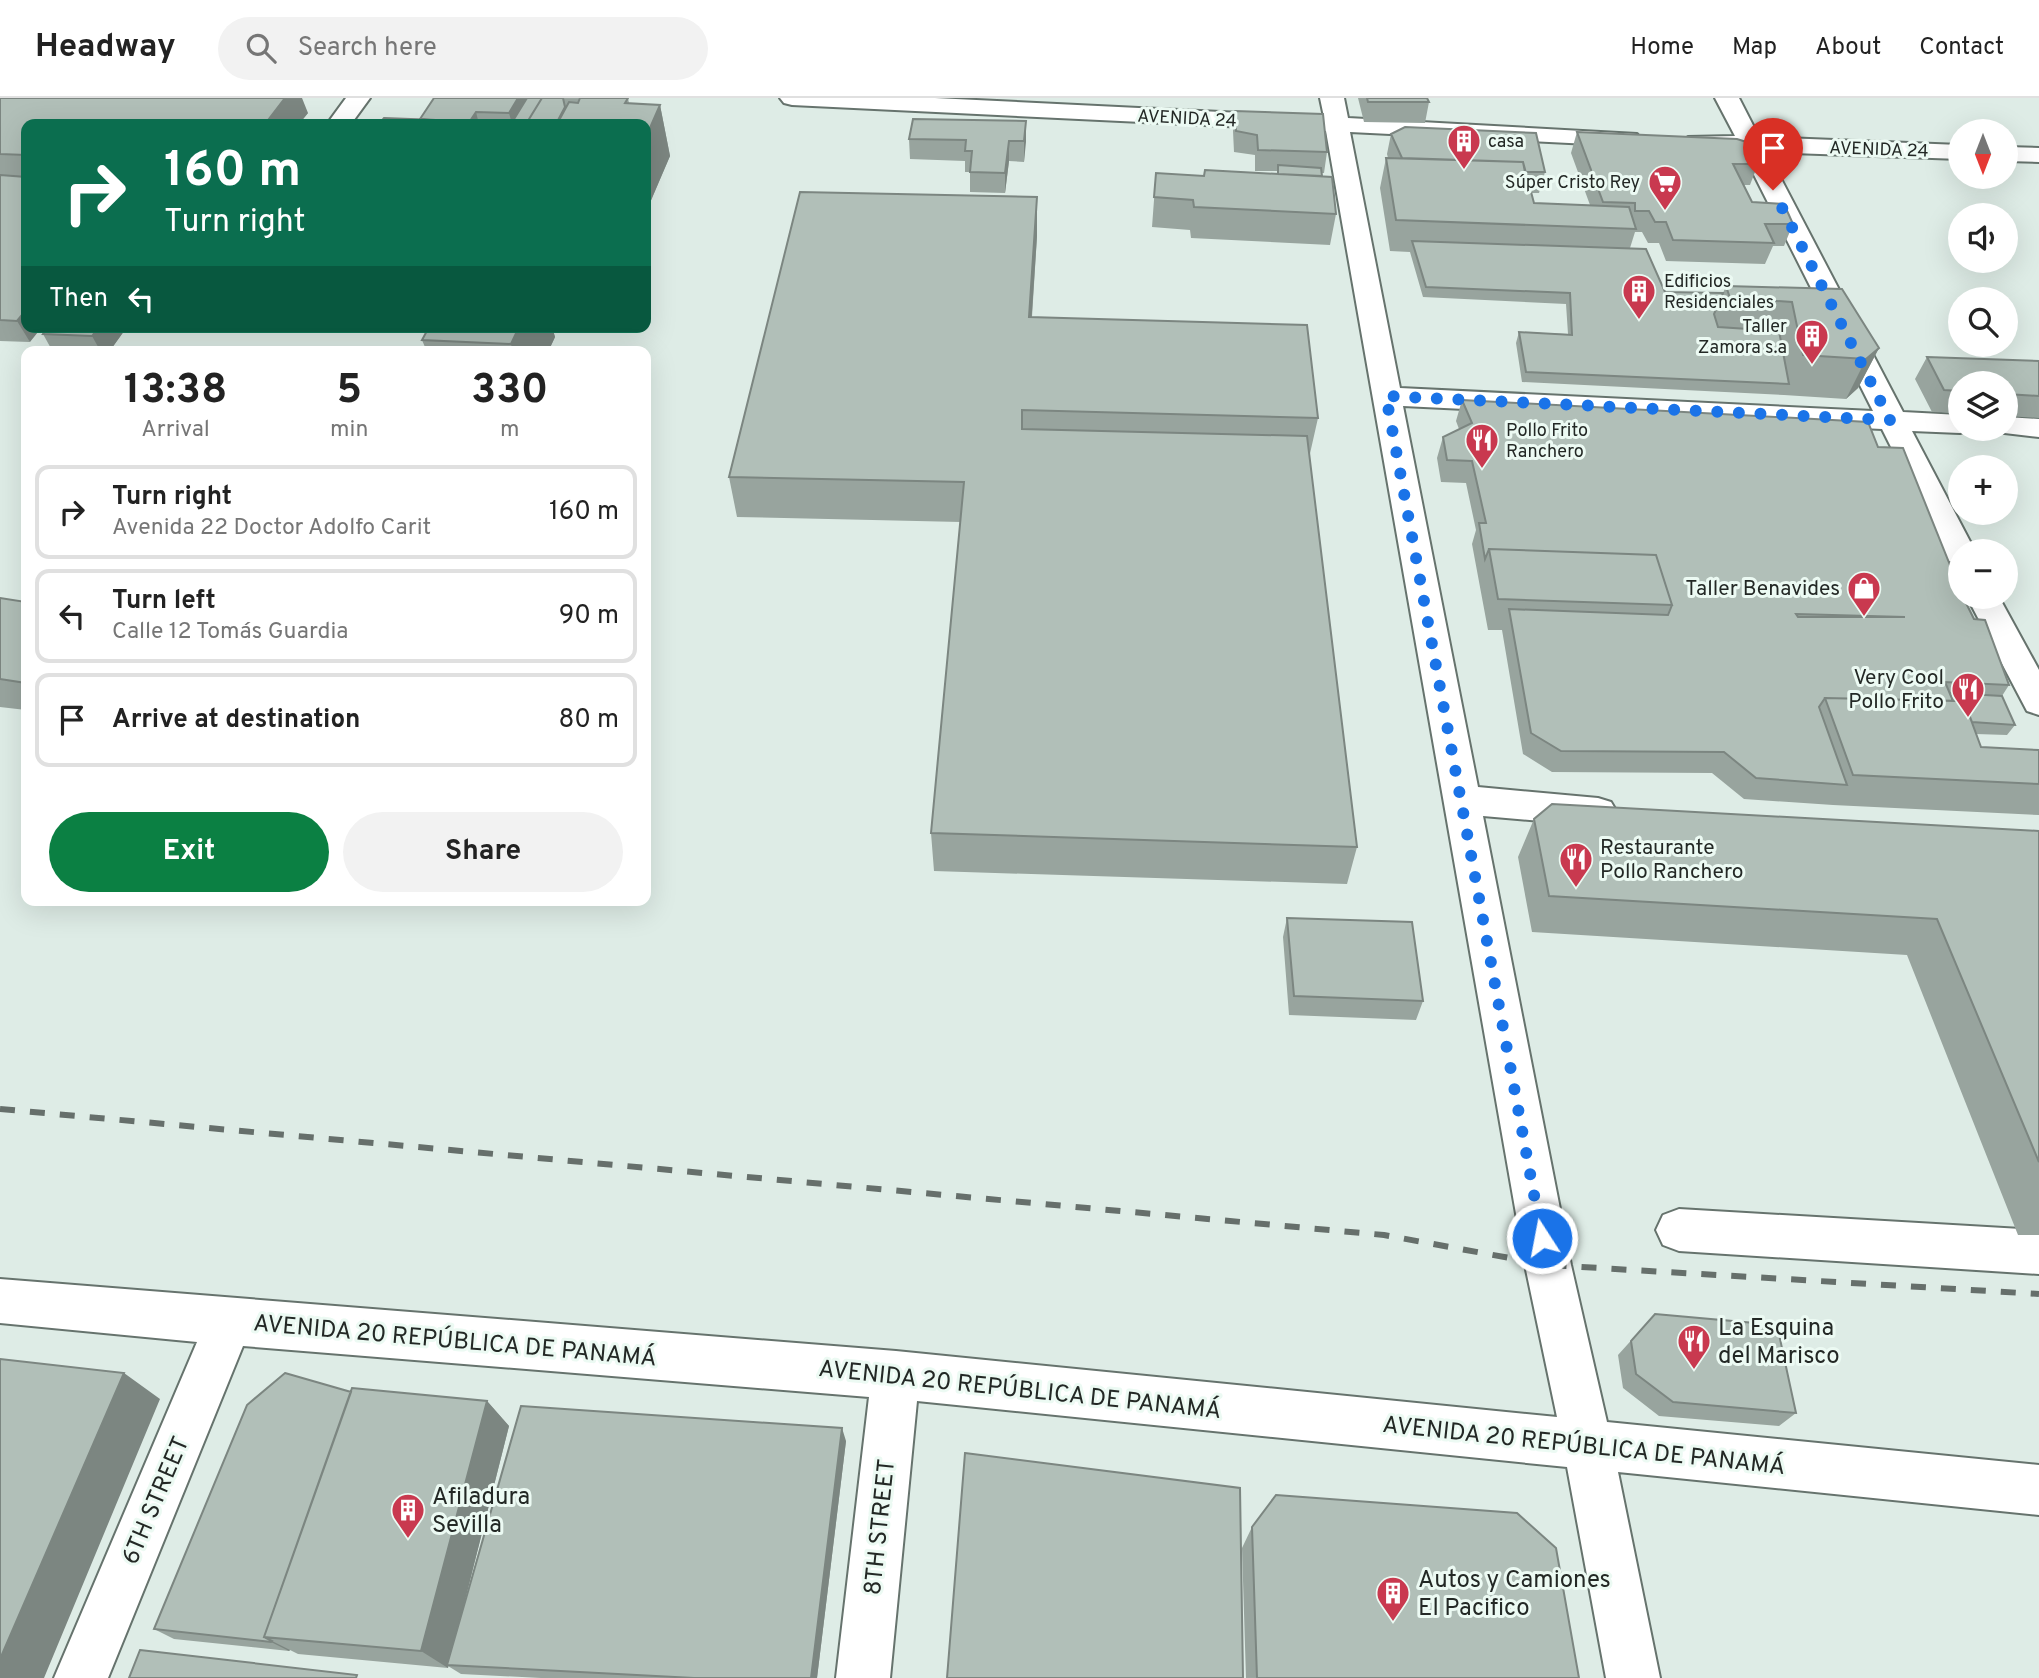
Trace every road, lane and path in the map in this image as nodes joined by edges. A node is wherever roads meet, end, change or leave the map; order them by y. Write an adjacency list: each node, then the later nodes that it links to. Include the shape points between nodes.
1 (358, 98): 5 (street)
2 (792, 98): 4 (street, AVENIDA 24)
3 (1727, 98): 6 (street)
4 (1335, 112): 6 (street, AVENIDA 24); 10 (street)
5 (343, 119)
6 (1750, 144): 7 (street, AVENIDA 24); 11 (street)
7 (1948, 152)
8 (2018, 154): 9 (street)
9 (2039, 155)
10 (1386, 396): 11 (street); 18 (street)
11 (1890, 420): 12 (street); 15 (street)
12 (1948, 423)
13 (2018, 427): 14 (street)
14 (2039, 428)
15 (1953, 539)
16 (1989, 609): 17 (street)
17 (2039, 702)
18 (1461, 800): 19 (street); 25 (street, via 1548,1265)
19 (1626, 814)
20 (1679, 1230): 21 (street)
21 (2039, 1252)
22 (0, 1301): 23 (street, AVENIDA 20 REPÚBLICA DE PANAMÁ)
23 (229, 1322): 24 (street, AVENIDA 20 REPÚBLICA DE PANAMÁ); 27 (street, 6TH STREET)
24 (896, 1375): 25 (street, AVENIDA 20 REPÚBLICA DE PANAMÁ); 28 (street, 8TH STREET)
25 (1588, 1446): 26 (street, AVENIDA 20 REPÚBLICA DE PANAMÁ); 29 (street)
26 (2039, 1490)
27 (81, 1678)
28 (863, 1678)
29 (1633, 1678)

